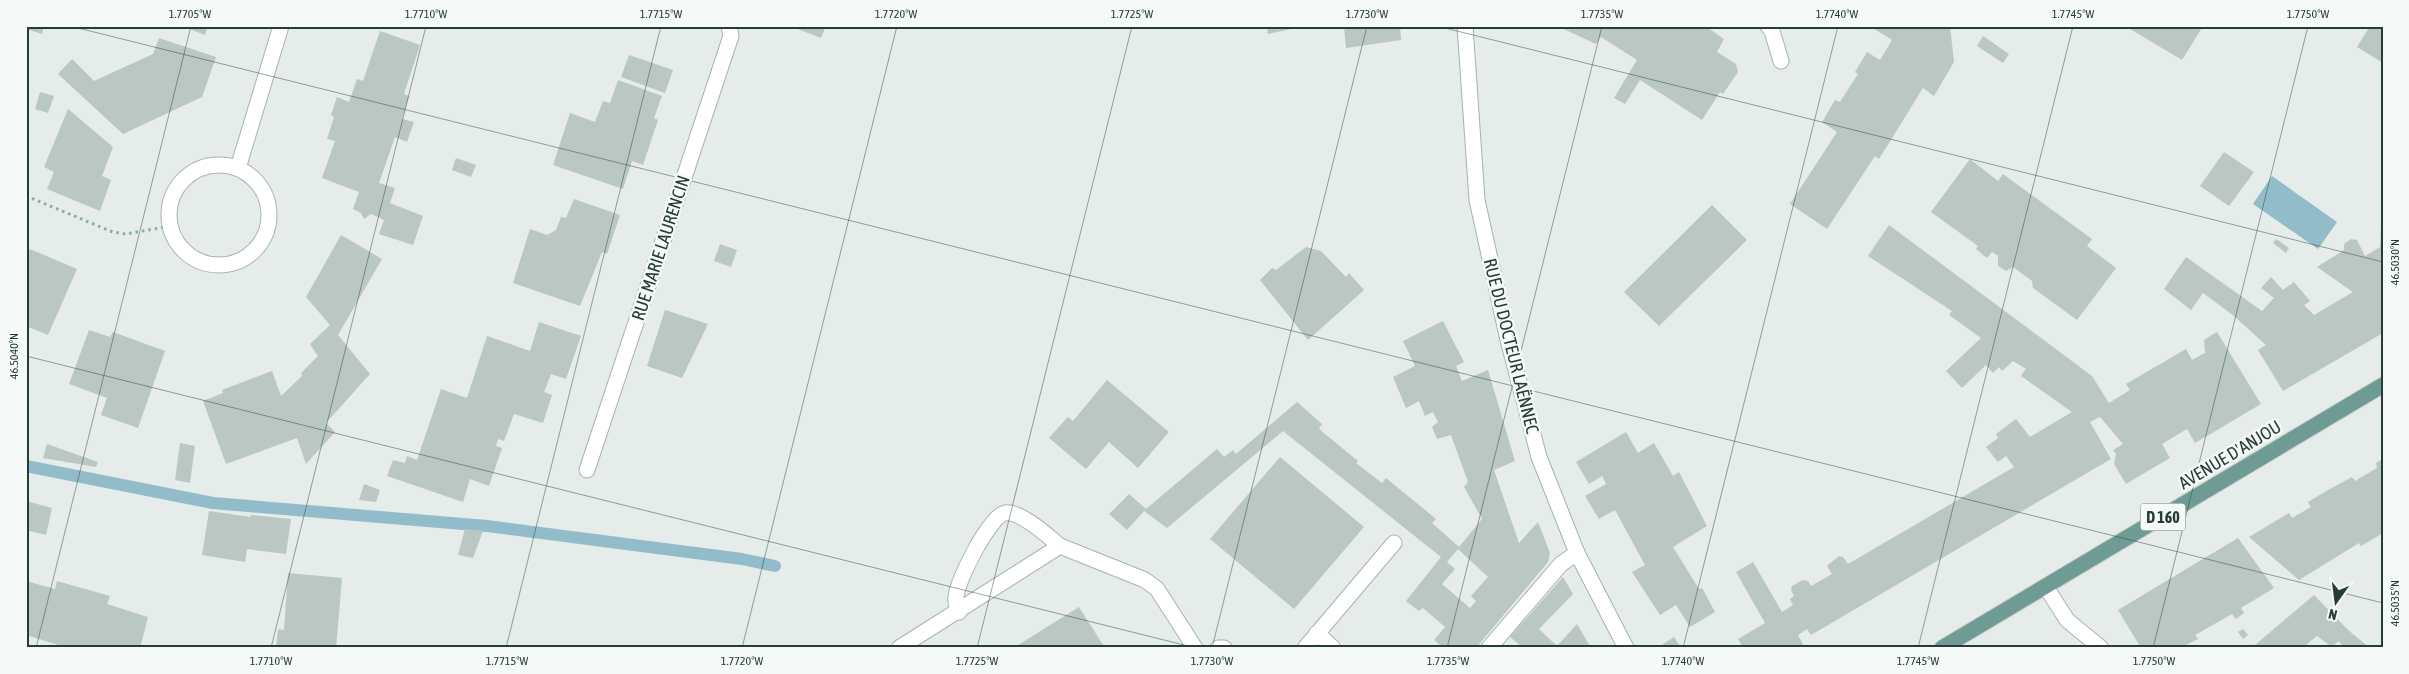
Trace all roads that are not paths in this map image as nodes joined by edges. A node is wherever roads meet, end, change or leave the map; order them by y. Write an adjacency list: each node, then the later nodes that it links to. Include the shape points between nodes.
1 (281, 26): 6 (street)
2 (729, 26): 8 (street, RUE MARIE LAURENCIN, via 731,36)
3 (1465, 26): 11 (street, RUE DU DOCTEUR LAËNNEC, via 1479,209 1508,340 1539,457)
4 (1768, 26): 5 (street)
5 (1782, 61)
6 (238, 168): 6 (street, via 252,176 262,188 270,218 266,234 258,247 231,264 215,265 200,261 186,253 176,241 168,211 172,195 180,182 207,165 223,164)
7 (2383, 385): 12 (main road, AVENUE D'ANJOU / D 160)
8 (587, 470)
9 (1394, 543): 14 (street)
10 (1060, 546): 13 (street); 13 (street, via 1018,515 1007,512 997,516 987,528 958,587 955,598); 16 (street, via 1151,584)
11 (1577, 553): 21 (street, via 1560,564); 22 (street, RUE DU DOCTEUR LAËNNEC)
12 (2046, 587): 23 (main road, AVENUE D'ANJOU / D 160); 24 (street, via 2067,620)
13 (959, 612): 15 (street)
14 (1318, 633): 19 (street); 20 (street)
15 (899, 648)
16 (1195, 648)
17 (1218, 648): 18 (street)
18 (1224, 648)
19 (1305, 648)
20 (1333, 648)
21 (1489, 648)
22 (1626, 648)
23 (1942, 648)
24 (2101, 648)

